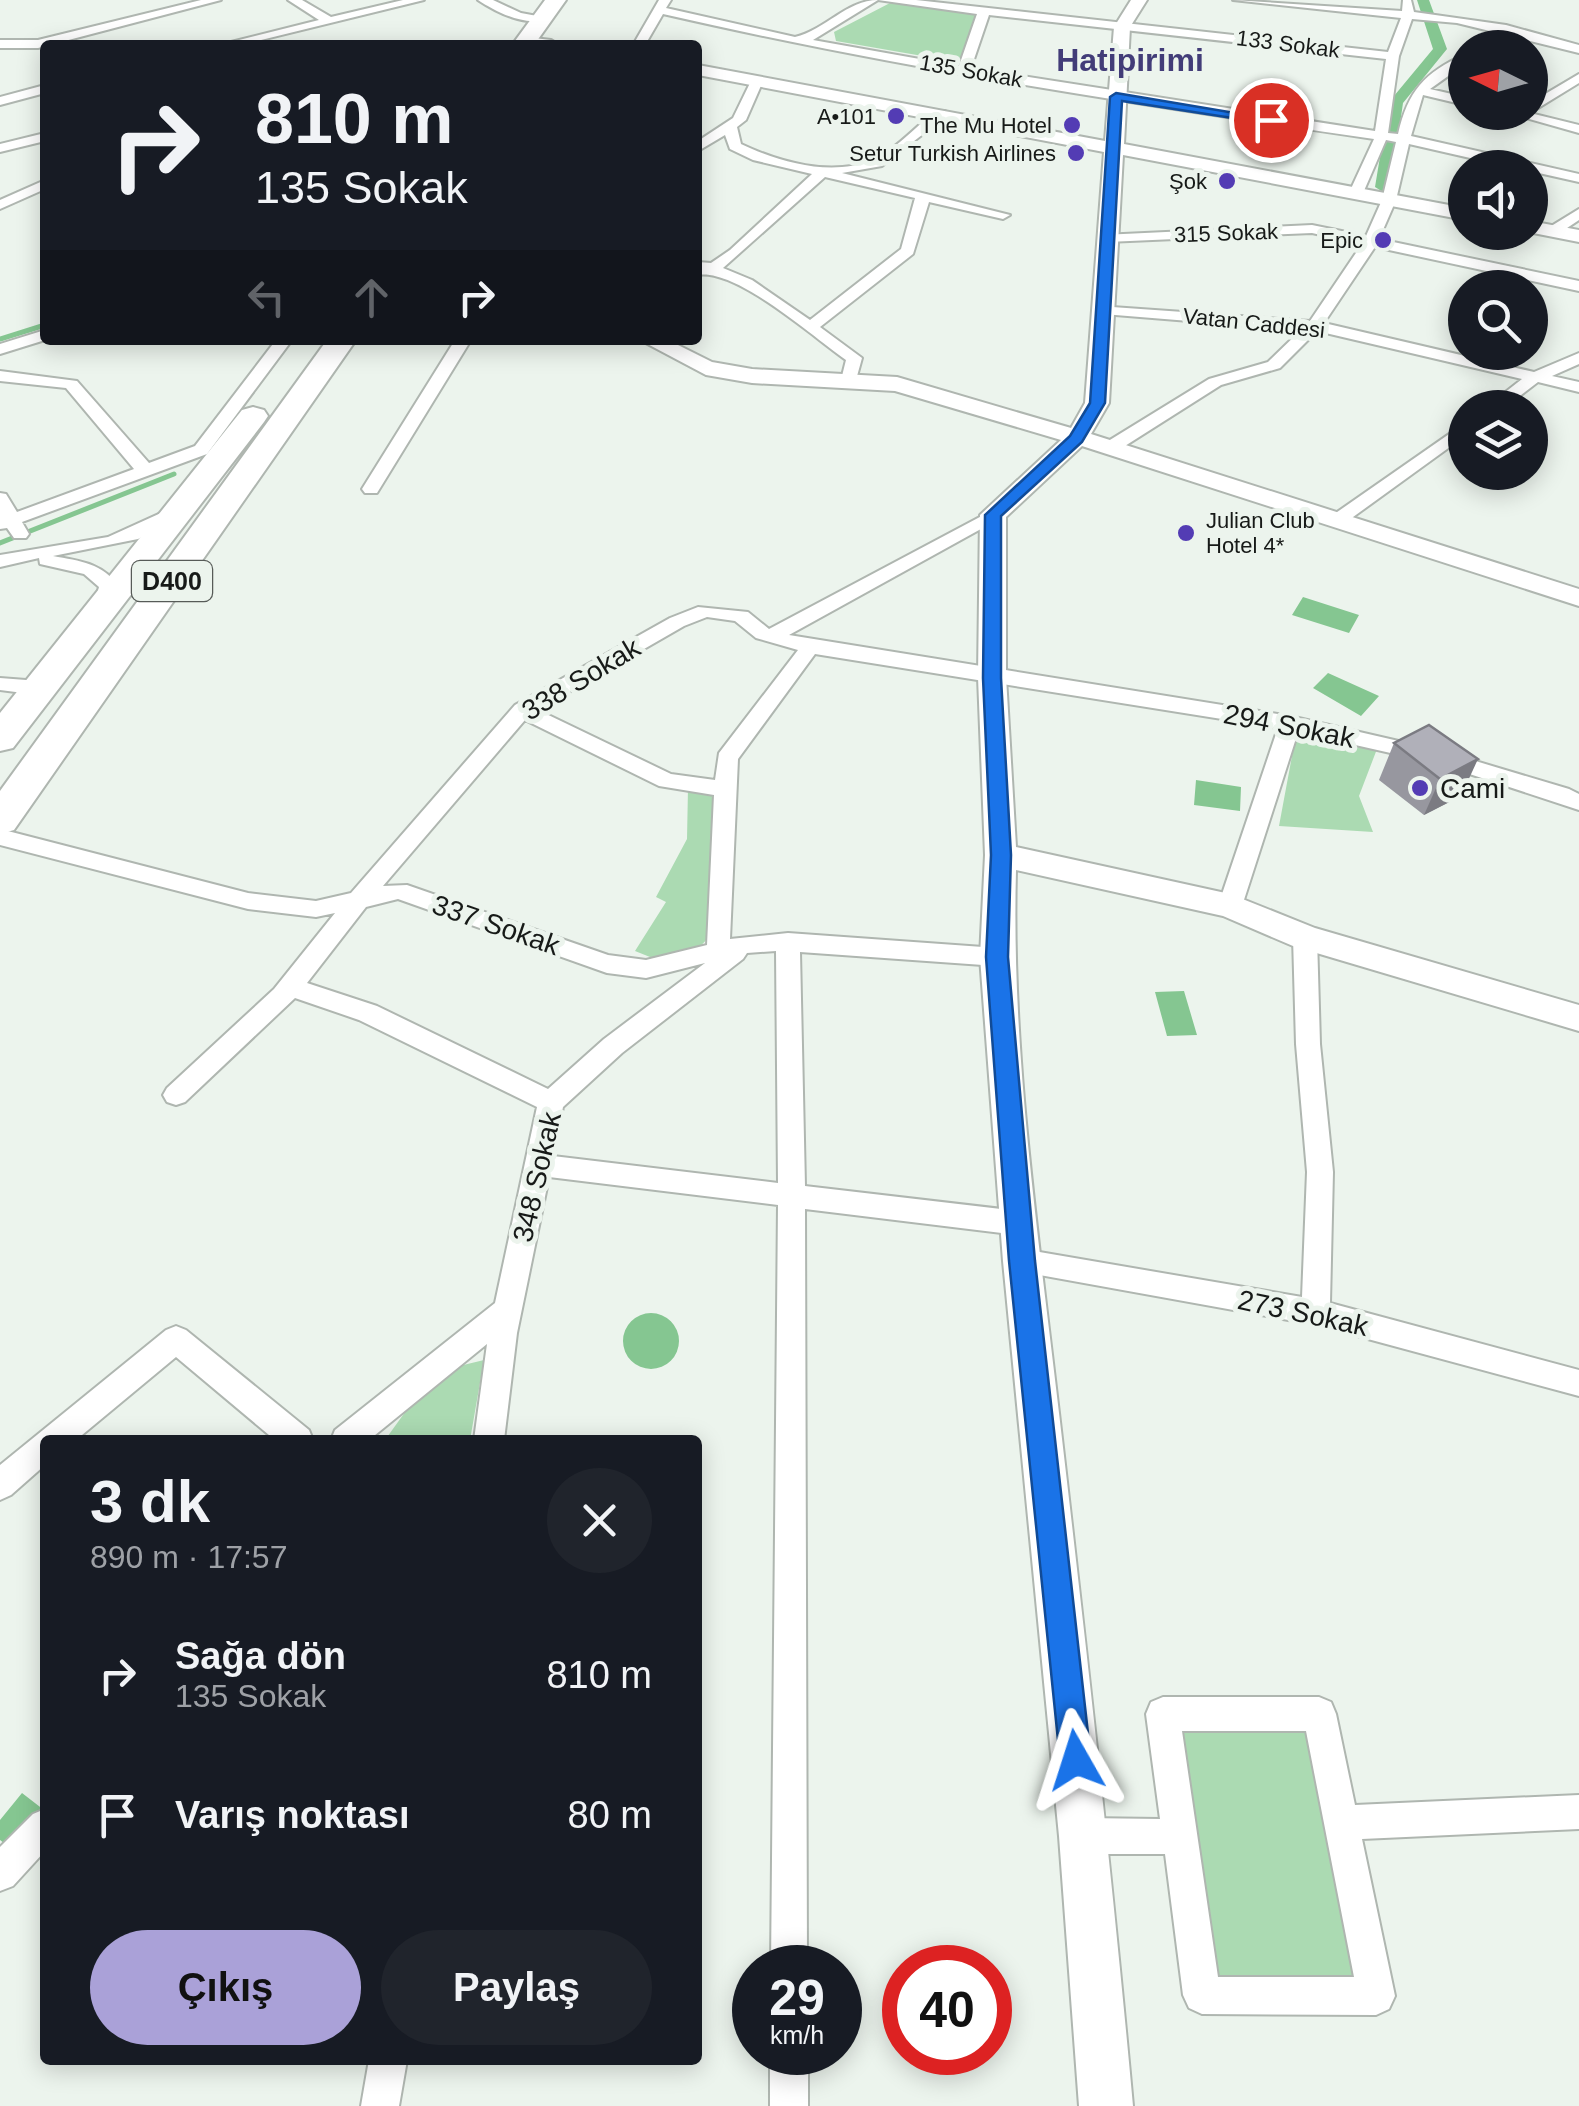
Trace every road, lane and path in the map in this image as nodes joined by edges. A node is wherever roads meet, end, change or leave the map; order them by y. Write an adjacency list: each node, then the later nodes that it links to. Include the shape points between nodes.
1 (215, 0): 17 (street)
2 (294, 0): 14 (street)
3 (418, 0): 14 (street)
4 (484, 0): 13 (street)
5 (872, 0): 23 (street)
6 (884, 0): 10 (street, 133 Sokak)
7 (1238, 0): 9 (street)
8 (662, 5): 22 (street); 23 (street, 135 Sokak)
9 (1408, 7): 15 (street); 27 (street)
10 (984, 11): 11 (street, 133 Sokak); 28 (street)
11 (1131, 14): 27 (street, 133 Sokak); 36 (street)
12 (570, 16): 13 (highway); 21 (highway)
13 (542, 18): 20 (highway)
14 (330, 21): 16 (street)
15 (1506, 29): 25 (street)
16 (281, 32): 18 (street); 19 (street)
17 (64, 40)
18 (247, 40)
19 (291, 40)
20 (539, 40)
21 (543, 40)
22 (643, 40)
23 (796, 40): 28 (street, 135 Sokak)
24 (0, 44): 26 (street)
25 (1576, 45)
26 (40, 46)
27 (1393, 56): 44 (street)
28 (964, 70): 36 (street, 135 Sokak)
29 (1448, 70): 33 (street)
30 (702, 71): 32 (street)
31 (1579, 78): 35 (street)
32 (747, 79): 39 (street); 41 (street, via 739,120)
33 (1420, 90): 37 (street); 44 (street)
34 (40, 91): 38 (street)
35 (1548, 96)
36 (1116, 97): 44 (street, 135 Sokak); 46 (street)
37 (1448, 97)
38 (0, 101)
39 (940, 114): 46 (street); 48 (street, via 878,163)
40 (1548, 120): 42 (street)
41 (730, 128): 45 (street); 48 (street, via 735,146 758,157)
42 (1579, 129)
43 (40, 138): 47 (street)
44 (1392, 138): 49 (street, 135 Sokak); 51 (street); 53 (street)
45 (702, 145)
46 (1113, 146): 51 (street); 61 (street)
47 (0, 148)
48 (822, 172): 52 (street); 63 (street, via 735,253)
49 (1579, 178)
50 (40, 186): 54 (street)
51 (1356, 193): 53 (street)
52 (923, 196): 57 (street); 66 (street, via 908,251)
53 (1389, 200): 55 (street); 62 (street)
54 (0, 204)
55 (1448, 211)
56 (1579, 213): 59 (street)
57 (1004, 215)
58 (1548, 230): 59 (street)
59 (1552, 231): 60 (street)
60 (1579, 236)
61 (1107, 238): 62 (street, 315 Sokak, via 1312,230); 65 (street)
62 (1370, 243): 64 (street, 315 Sokak); 67 (street)
63 (703, 268): 66 (street, via 747,283)
64 (1579, 286)
65 (1103, 309): 67 (street, Vatan Caddesi); 83 (street, via 1097,403)
66 (809, 326): 79 (street, via 854,358)
67 (1314, 326): 78 (street, Vatan Caddesi); 85 (street, via 1274,365 1214,382)
68 (40, 337): 75 (street)
69 (280, 345): 86 (street, via 201,450)
70 (309, 345): 89 (highway, D400)
71 (338, 345): 82 (highway, D400)
72 (346, 345): 82 (highway)
73 (460, 345): 87 (street)
74 (660, 345): 79 (street, via 706,368)
75 (0, 349)
76 (1579, 358): 78 (street)
77 (0, 376): 86 (street, via 71,384)
78 (1536, 377): 80 (street, Vatan Caddesi); 81 (street)
79 (848, 384): 83 (street, via 897,384)
80 (1579, 387)
81 (1518, 390)
82 (290, 414): 107 (highway, D400)
83 (1076, 438): 85 (street); 90 (street)
84 (1448, 440): 91 (street)
85 (1111, 447): 91 (street)
86 (144, 470): 92 (street)
87 (370, 488)
88 (0, 498): 92 (street)
89 (188, 500): 93 (street, via 125,540); 96 (highway, D400)
90 (993, 515): 97 (street); 99 (street)
91 (1336, 521): 95 (street)
92 (7, 522): 93 (street)
93 (28, 552): 94 (street); 96 (street, via 96,571 109,587)
94 (0, 562)
95 (1579, 598)
96 (104, 606): 101 (highway, D400)
97 (772, 636): 98 (street, 338 Sokak); 102 (street, 338 Sokak, via 741,616 705,611)
98 (810, 647): 99 (street, 294 Sokak); 105 (street, via 727,758)
99 (992, 678): 103 (street, 294 Sokak); 109 (street)
100 (0, 684): 101 (street)
101 (39, 688): 104 (highway, D400)
102 (522, 710): 105 (street, via 667,781); 110 (street, 338 Sokak)
103 (1290, 722): 106 (street, 294 Sokak); 111 (street)
104 (0, 739)
105 (726, 789): 115 (street)
106 (1573, 793)
107 (0, 820)
108 (0, 837): 110 (street, 337 Sokak, via 248,901 316,909)
109 (1001, 855): 111 (street); 116 (street)
110 (360, 898): 115 (street, 337 Sokak, via 399,891 615,965 646,969); 117 (street, 338 Sokak)
111 (1230, 906): 112 (street)
112 (1305, 937): 118 (street); 126 (street, via 1320,1172)
113 (788, 942): 114 (street, 337 Sokak); 116 (street, 337 Sokak); 122 (street)
114 (746, 944): 115 (street, 337 Sokak); 120 (street, 348 Sokak)
115 (718, 952)
116 (997, 957): 123 (street)
117 (290, 987): 119 (street, 338 Sokak); 120 (street, via 368,1013)
118 (1579, 1018)
119 (176, 1095)
120 (551, 1102): 121 (street, 348 Sokak)
121 (538, 1164): 122 (street); 125 (street, 348 Sokak)
122 (792, 1193): 123 (street); 140 (street)
123 (1019, 1223): 124 (street)
124 (1022, 1261): 126 (street, 273 Sokak); 137 (street)
125 (508, 1310): 130 (street); 131 (street, 348 Sokak)
126 (1316, 1312): 127 (street, 273 Sokak)
127 (1579, 1383)
128 (59, 1435): 129 (street, via 176,1339)
129 (292, 1435)
130 (352, 1435)
131 (490, 1435)
132 (40, 1449): 133 (street)
133 (4, 1472)
134 (1579, 1812): 135 (street)
135 (1342, 1823): 138 (street, via 1320,1714 1163,1714); 138 (street, via 1376,1996 1202,1995)
136 (40, 1831): 139 (street)
137 (1084, 1836): 138 (street); 145 (street)
138 (1180, 1837)
139 (0, 1873)
140 (790, 1945)
141 (387, 2065): 143 (street)
142 (789, 2075): 144 (street)
143 (380, 2106)
144 (789, 2106)
145 (1106, 2106)

